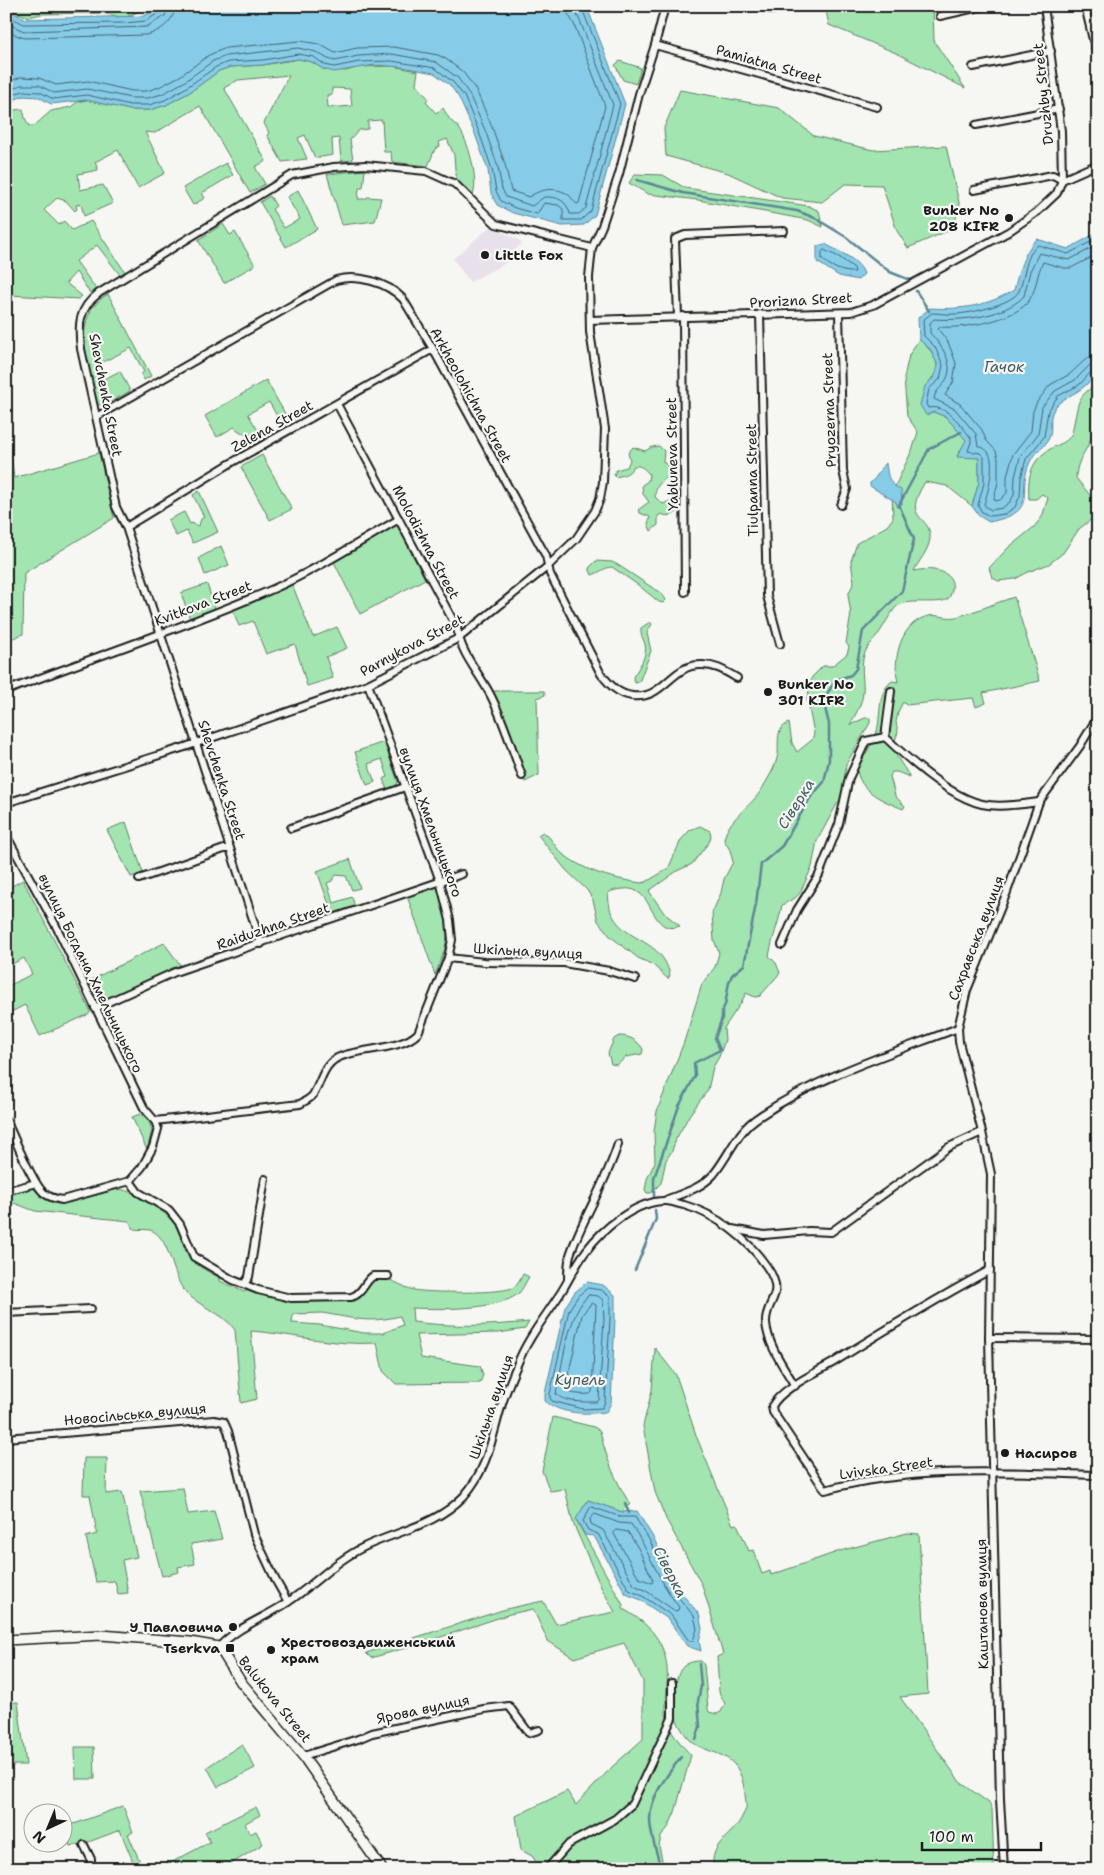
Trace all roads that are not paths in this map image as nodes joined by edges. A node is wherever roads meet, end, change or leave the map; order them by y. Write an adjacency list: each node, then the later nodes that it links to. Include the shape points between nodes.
1 (665, 6): 8 (street)
2 (758, 6): 3 (street, via 771,10)
3 (778, 6)
4 (984, 6): 7 (street)
5 (1044, 6): 9 (street, Druzhby Street)
6 (1084, 6): 10 (street)
7 (940, 16)
8 (655, 45): 12 (street, Pamiatna Street); 19 (street, Parnykova Street, via 638,94 602,226)
9 (1051, 51): 11 (street); 13 (street, Druzhby Street)
10 (1098, 61)
11 (973, 67)
12 (877, 107)
13 (1059, 109): 14 (street); 16 (street, Druzhby Street)
14 (976, 125)
15 (1098, 164): 16 (street)
16 (1062, 180): 17 (street, via 1053,175); 20 (street, Prorizna Street, via 1056,193 1037,212 1008,232 873,305)
17 (974, 190)
18 (784, 231): 22 (street, Yabluneva Street, via 685,235 675,239)
19 (592, 248): 23 (street, Parnykova Street); 26 (street, Shevchenka Street, via 496,224 454,184 426,171 365,165 292,175 88,302 81,316 80,337)
20 (839, 313): 21 (street, Prorizna Street); 27 (street, Pryozerna Street, via 843,472 847,489)
21 (760, 314): 22 (street, Prorizna Street); 34 (street, Tiulpanna Street, via 767,596)
22 (680, 316): 23 (street, Prorizna Street); 31 (street, Yabluneva Street)
23 (590, 320): 30 (street, Parnykova Street, via 605,429 603,482 600,499 586,526)
24 (433, 349): 25 (street, Zelena Street); 26 (street, Arkheolohichna Street, via 397,293 364,279 340,279); 30 (street, Arkheolohichna Street, via 546,556)
25 (337, 404): 28 (street, Molodizhna Street); 29 (street, Zelena Street)
26 (96, 417): 29 (street, Shevchenka Street, via 116,507)
27 (841, 504)
28 (399, 519): 32 (street, Kvitkova Street, via 302,575); 33 (street, Molodizhna Street, via 457,628)
29 (126, 527): 32 (street, Shevchenka Street)
30 (547, 566): 33 (street, Parnykova Street); 35 (street, Arkheolohichna Street, via 602,674 623,695 641,697 656,692 682,669 700,664 717,667)
31 (685, 592)
32 (160, 633): 37 (street, Kvitkova Street); 41 (street, Shevchenka Street)
33 (458, 638): 36 (street, Parnykova Street); 42 (street, Molodizhna Street, via 503,722)
34 (780, 644)
35 (737, 678)
36 (368, 684): 41 (street, Parnykova Street); 43 (street, вулиця Хмельницького)
37 (6, 691)
38 (891, 691): 40 (street)
39 (1098, 716): 44 (street, Сахравська вулиця)
40 (885, 737): 44 (street, via 944,785 968,800 1013,805); 53 (street, via 866,741 849,778 839,824 819,875 797,910)
41 (197, 742): 45 (street, Parnykova Street); 48 (street, Shevchenka Street)
42 (522, 776)
43 (405, 787): 46 (street); 51 (street, вулиця Хмельницького)
44 (1039, 802): 57 (street, Сахравська вулиця, via 967,990)
45 (6, 803)
46 (291, 828)
47 (6, 835): 56 (street, вулиця Богдана Хмельницького, via 56,926)
48 (230, 849): 50 (street); 52 (street, Shevchenka Street)
49 (462, 874): 51 (street, Raiduzhna Street)
50 (139, 879)
51 (440, 881): 52 (street, Raiduzhna Street); 54 (street, вулиця Хмельницького, via 452,933)
52 (261, 944): 56 (street, Raiduzhna Street, via 175,972)
53 (782, 945)
54 (448, 958): 55 (street, Шкільна вулиця, via 564,963 609,971); 59 (street, вулиця Хмельницького, via 414,1037 332,1061 320,1077 314,1094 300,1104)
55 (635, 980)
56 (95, 1008): 59 (street, вулиця Богдана Хмельницького, via 144,1108)
57 (958, 1028): 60 (street, Сахравська вулиця); 66 (street, Шкільна вулиця, via 834,1075 758,1116 740,1133 712,1176 695,1190)
58 (6, 1120): 64 (street)
59 (155, 1120): 63 (street, via 158,1129 153,1147)
60 (982, 1132): 67 (street, via 949,1147 831,1232 764,1235); 68 (street, Сахравська вулиця, via 991,1174)
61 (618, 1144): 70 (street, Шкільна вулиця, via 570,1257)
62 (265, 1179): 71 (street, via 249,1277)
63 (130, 1181): 64 (street, via 62,1200 44,1193); 71 (street, via 138,1192 169,1210 180,1224 194,1257)
64 (36, 1183): 65 (street)
65 (6, 1191)
66 (666, 1200): 67 (street, via 695,1208); 70 (street, Шкільна вулиця, via 637,1208 607,1228 596,1238)
67 (730, 1228): 76 (street, via 755,1252 775,1281 776,1291 766,1323 777,1356)
68 (990, 1270): 74 (street, Сахравська вулиця); 76 (street, Lvivska Street)
69 (388, 1276): 71 (street, via 373,1276 359,1294 351,1297 291,1298)
70 (567, 1282): 80 (street, Шкільна вулиця, via 518,1362 502,1403 486,1462 464,1496 430,1522 366,1546 344,1558)
71 (244, 1284)
72 (91, 1309): 73 (street)
73 (6, 1313)
74 (989, 1338): 75 (street); 78 (street, Каштанова вулиця)
75 (1098, 1339)
76 (795, 1386): 78 (street, Lvivska Street, via 778,1398 772,1406 773,1412 825,1490 855,1482 916,1474)
77 (6, 1438): 80 (street, Новосільська вулиця, via 214,1420 224,1422 254,1534)
78 (992, 1471): 79 (street, Lvivska Street); 90 (street, Каштанова вулиця, via 999,1789)
79 (1098, 1474)
80 (288, 1602): 82 (street, Шкільна вулиця, via 233,1634)
81 (6, 1640): 82 (main road, via 101,1635)
82 (219, 1647): 85 (main road, Balukova Street, via 241,1682)
83 (672, 1683): 89 (street, via 672,1718 632,1804 615,1819 569,1844)
84 (538, 1730): 85 (street, Ярова вулиця, via 530,1733 509,1706 372,1733)
85 (303, 1756): 88 (main road, Balukova Street)
86 (84, 1845): 87 (street)
87 (92, 1869)
88 (382, 1869)
89 (547, 1869)
90 (1004, 1869)

